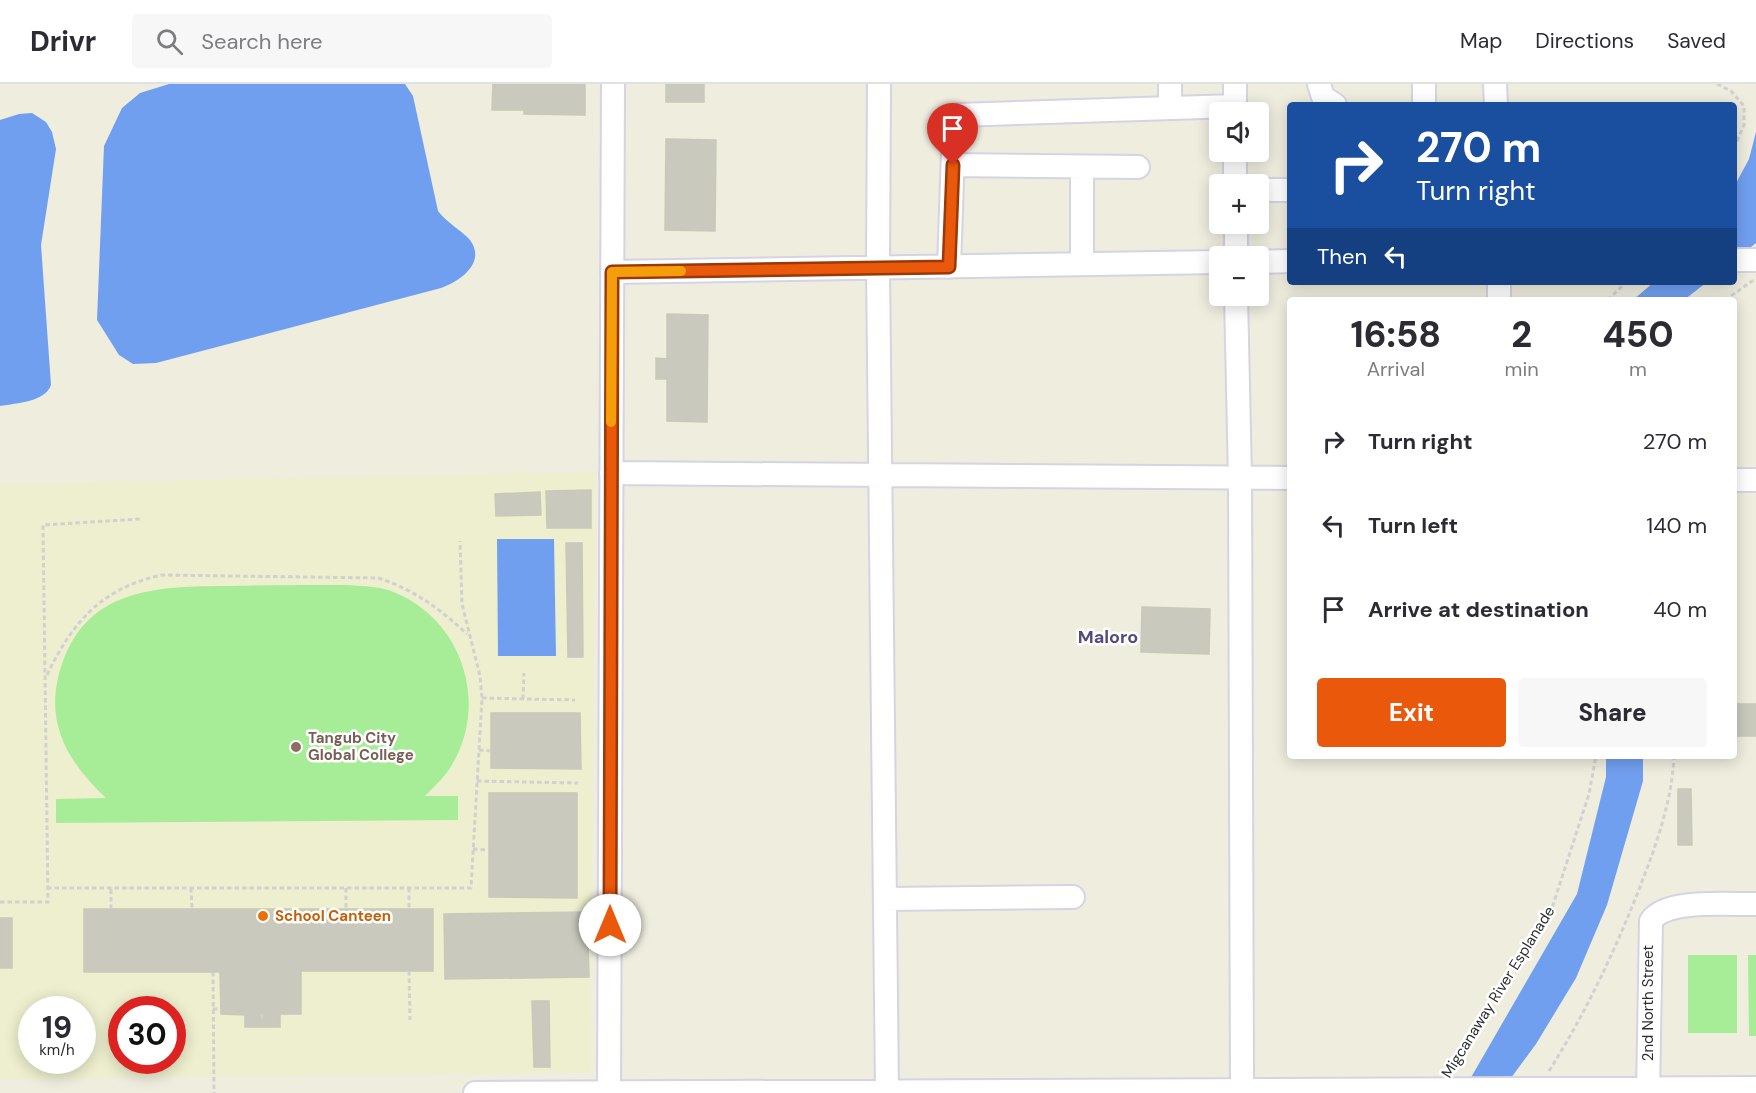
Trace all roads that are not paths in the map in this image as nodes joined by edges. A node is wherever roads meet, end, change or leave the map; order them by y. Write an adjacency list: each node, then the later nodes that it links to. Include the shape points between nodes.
1 (613, 84): 23 (street)
2 (879, 84): 22 (street)
3 (1170, 84): 11 (street)
4 (1319, 84): 8 (street, via 1323,98)
5 (1424, 84): 9 (street)
6 (1495, 84): 10 (street)
7 (1235, 101): 11 (street)
8 (1330, 102)
9 (1424, 102)
10 (1496, 102)
11 (1170, 108): 12 (street, via 958,115 954,123)
12 (953, 165): 13 (street); 21 (street)
13 (1082, 167): 14 (street); 20 (street)
14 (1138, 167)
15 (1269, 190): 16 (street)
16 (1287, 190)
17 (1287, 261): 19 (street)
18 (1209, 262): 20 (street)
19 (1269, 262)
20 (1082, 264): 21 (street)
21 (949, 267): 22 (street)
22 (878, 268): 23 (street); 26 (street)
23 (612, 272): 25 (street)
24 (1236, 306): 27 (street)
25 (611, 472): 26 (street); 38 (street)
26 (881, 475): 27 (street); 32 (street)
27 (1240, 478): 28 (street); 35 (street)
28 (1287, 478)
29 (1737, 480): 30 (street)
30 (1756, 480)
31 (1073, 897): 32 (street)
32 (885, 899): 36 (street)
33 (1756, 904): 37 (street, 2nd North Street, via 1678,906 1655,914 1649,934)
34 (1756, 1088): 37 (street)
35 (1242, 1089): 37 (street); 39 (street)
36 (887, 1090): 38 (street); 39 (street)
37 (1648, 1090)
38 (609, 1091): 40 (street)
39 (1012, 1091)
40 (475, 1093)

